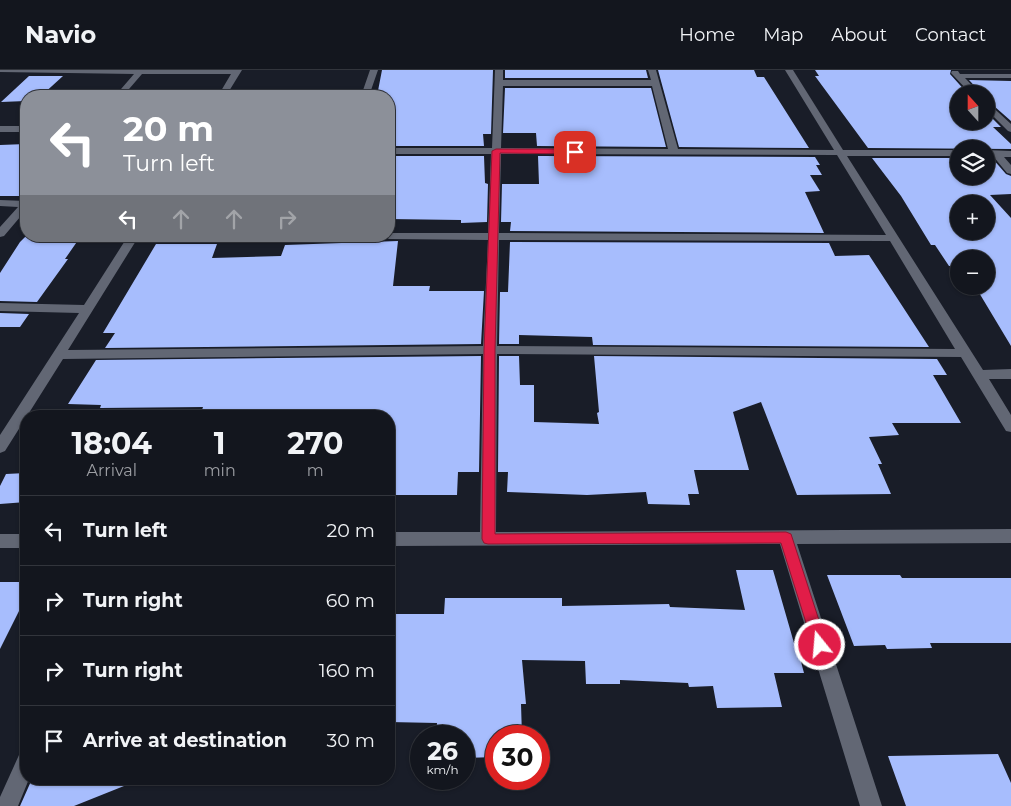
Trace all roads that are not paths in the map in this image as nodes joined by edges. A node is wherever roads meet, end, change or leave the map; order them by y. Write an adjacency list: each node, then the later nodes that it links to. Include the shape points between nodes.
1 (0, 70): 5 (street)
2 (374, 70): 14 (street)
3 (652, 70): 10 (street)
4 (789, 70): 22 (street)
5 (140, 71): 6 (street); 12 (street)
6 (238, 71): 13 (street)
7 (955, 73): 9 (street); 11 (street)
8 (499, 76): 10 (street); 20 (street)
9 (1011, 76)
10 (656, 83): 21 (street)
11 (967, 85)
12 (124, 90)
13 (226, 90)
14 (367, 90)
15 (995, 113): 18 (street)
16 (0, 129): 17 (street)
17 (20, 129)
18 (1011, 129)
19 (395, 151): 20 (street)
20 (496, 151): 21 (street); 33 (street)
21 (674, 152): 22 (street)
22 (840, 153): 23 (street); 34 (street)
23 (950, 153)
24 (995, 154): 25 (street)
25 (1011, 154)
26 (995, 158): 27 (street)
27 (1011, 170)
28 (0, 203): 29 (street)
29 (20, 204)
30 (20, 211): 31 (street)
31 (0, 234)
32 (395, 236): 33 (street)
33 (494, 238): 34 (street); 38 (street)
34 (893, 238): 39 (street)
35 (130, 242): 37 (street)
36 (0, 307): 37 (street)
37 (88, 309): 40 (street)
38 (490, 350): 39 (street); 40 (street); 49 (street)
39 (965, 353): 42 (street)
40 (59, 355): 43 (street)
41 (1011, 374): 42 (street)
42 (979, 375): 45 (street)
43 (24, 410)
44 (20, 416): 46 (street)
45 (1011, 427)
46 (0, 447)
47 (1011, 536): 48 (street)
48 (786, 538): 49 (street); 55 (street)
49 (488, 539): 50 (street)
50 (395, 540)
51 (0, 541): 52 (street)
52 (20, 541)
53 (20, 776): 54 (street)
54 (7, 806)
55 (871, 806)

